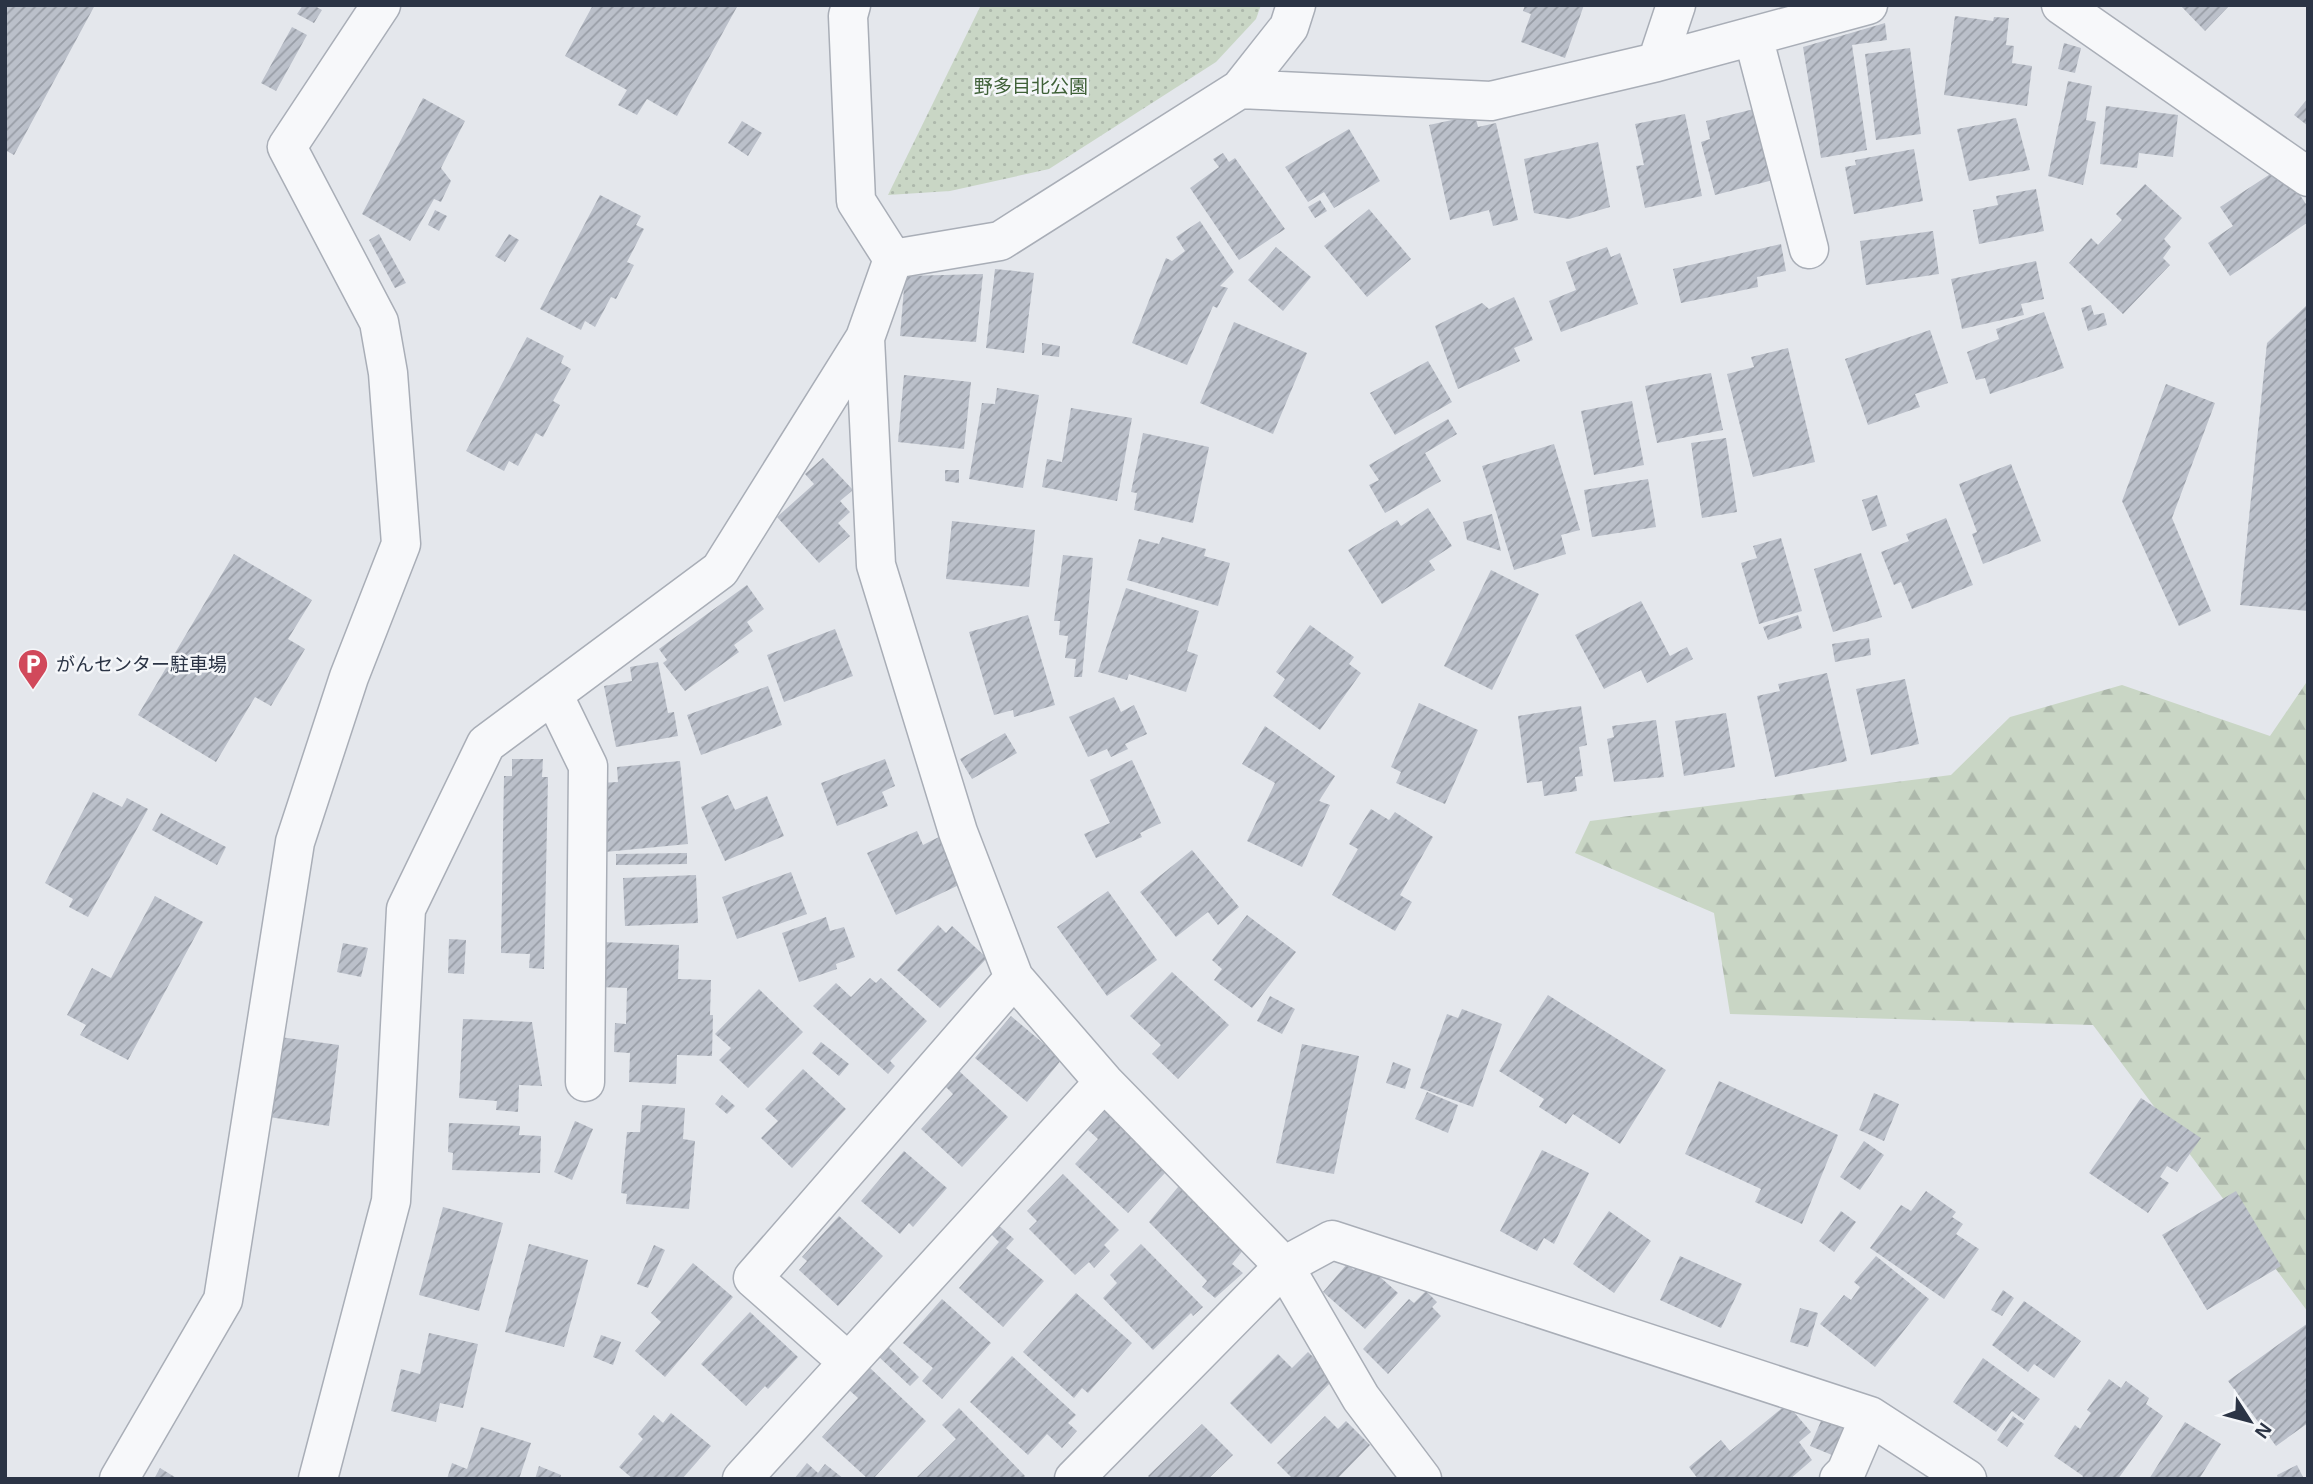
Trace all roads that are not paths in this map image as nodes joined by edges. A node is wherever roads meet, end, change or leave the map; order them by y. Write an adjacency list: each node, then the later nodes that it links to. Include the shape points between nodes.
1 (381, 5): 21 (street, via 287,147 379,322 388,373 401,544 349,677 295,842 223,1300)
2 (851, 5): 12 (street, via 856,201)
3 (1296, 5): 9 (street, via 1289,27)
4 (1676, 5): 8 (street)
5 (1868, 5): 7 (street)
6 (2061, 5): 10 (street)
7 (1753, 36): 8 (street); 11 (street)
8 (1657, 62): 9 (street, via 1491,101)
9 (1240, 89): 12 (street, via 1000,240)
10 (2308, 177)
11 (1809, 249)
12 (893, 258): 13 (street)
13 (865, 338): 14 (street, via 720,570); 15 (street, via 876,565 958,832)
14 (553, 694): 16 (street, via 588,766); 22 (street, via 486,744 407,909 391,1201)
15 (1014, 978): 17 (street); 19 (street, via 753,1278)
16 (585, 1082)
17 (1104, 1082): 18 (street); 19 (street)
18 (1284, 1266): 20 (street, via 1332,1240); 24 (street); 25 (street, via 1361,1398)
19 (848, 1362): 23 (street)
20 (1870, 1416): 26 (street); 27 (street)
21 (119, 1479)
22 (318, 1479)
23 (743, 1479)
24 (1074, 1479)
25 (1422, 1479)
26 (1839, 1479)
27 (1967, 1479)

